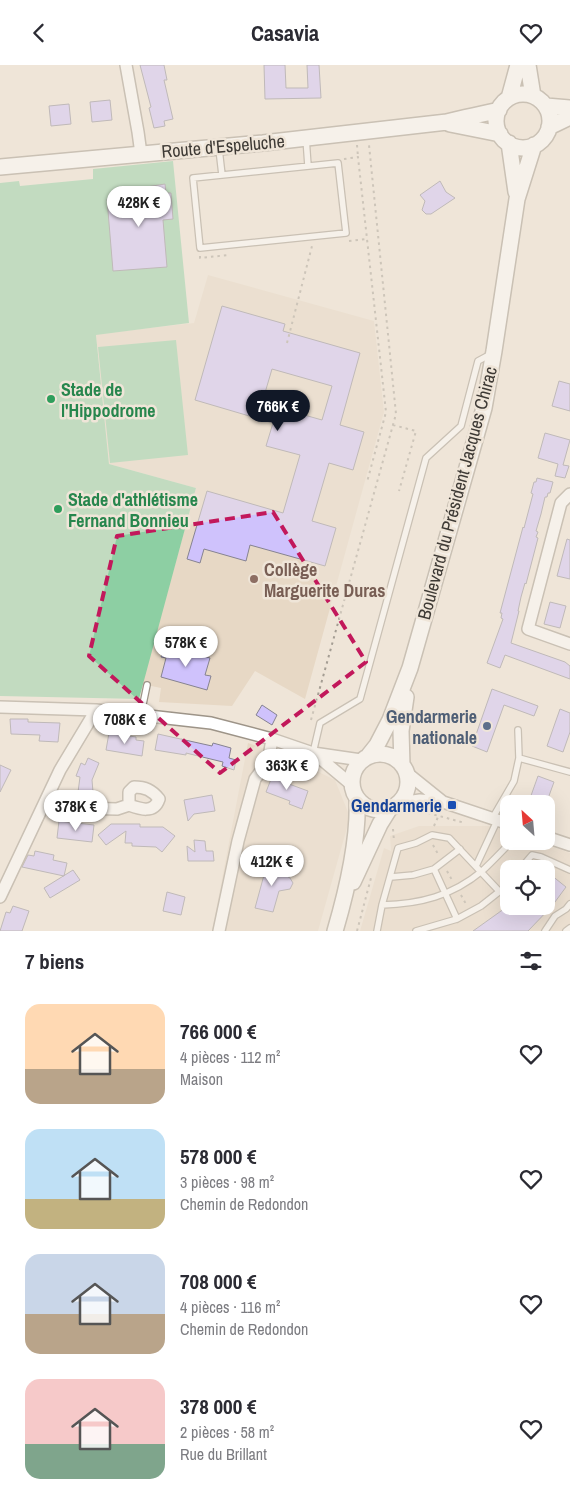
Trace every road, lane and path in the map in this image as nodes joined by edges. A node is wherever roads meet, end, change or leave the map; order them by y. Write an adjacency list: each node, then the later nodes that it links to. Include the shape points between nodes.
1 (126, 65): 17 (street)
2 (518, 65): 5 (main road)
3 (528, 65): 4 (main road)
4 (533, 96): 5 (main road); 6 (main road)
5 (509, 98): 8 (main road)
6 (546, 106): 7 (main road); 11 (main road)
7 (570, 107)
8 (499, 110): 10 (main road, Route d'Espeluche); 14 (main road, via 497,126)
9 (570, 117): 11 (main road)
10 (446, 123): 12 (main road, Route d'Espeluche); 14 (main road, Route d'Espeluche)
11 (549, 127): 15 (main road, via 541,141)
12 (367, 130): 13 (main road, Route d'Espeluche); 26 (path, via 396,414)
13 (306, 138): 16 (main road, Route d'Espeluche); 19 (lane)
14 (504, 138): 15 (main road, via 517,147); 22 (main road, Boulevard du Président Jacques Chirac)
15 (534, 145): 22 (main road, Boulevard du Président Jacques Chirac)
16 (219, 147): 17 (main road, Route d'Espeluche); 21 (lane)
17 (141, 154): 20 (main road, Route d'Espeluche)
18 (335, 163): 19 (lane); 21 (lane, via 338,163 346,233 200,248 193,178); 27 (path, via 358,157 386,412)
19 (308, 166): 21 (lane)
20 (0, 167)
21 (222, 175)
22 (517, 199): 25 (main road, Boulevard du Président Jacques Chirac)
23 (313, 245): 24 (path)
24 (287, 343)
25 (494, 351): 31 (main road, Boulevard du Président Jacques Chirac, via 484,408); 39 (lane, via 478,361 461,426 426,458 360,699 320,723)
26 (393, 425): 28 (path, via 416,431); 36 (path)
27 (367, 482)
28 (399, 491)
29 (570, 494): 30 (street, via 560,503 528,629)
30 (570, 644)
31 (410, 668): 40 (main road, Boulevard du Président Jacques Chirac, via 390,721 377,745); 42 (main road, Boulevard du Président Jacques Chirac, via 401,731)
32 (147, 685): 35 (lane)
33 (0, 707): 34 (street)
34 (96, 710): 35 (street); 45 (street, via 60,770)
35 (141, 714): 38 (street, via 211,723)
36 (310, 722)
37 (518, 730): 41 (lane)
38 (272, 739): 39 (street); 72 (street, via 269,757 255,779)
39 (314, 753): 40 (street); 44 (street)
40 (365, 758): 42 (main road, via 378,753 388,754 396,758); 44 (main road, via 355,767 352,776)
41 (519, 758): 43 (lane); 49 (lane)
42 (404, 769): 46 (street); 48 (main road, via 407,789)
43 (570, 772)
44 (354, 792): 48 (main road, via 368,807 376,809); 69 (main road, via 358,821)
45 (48, 797): 47 (street, via 78,809 118,809); 66 (street)
46 (443, 802): 48 (street, via 420,800); 49 (street)
47 (129, 805)
48 (394, 805): 69 (main road, via 380,823)
49 (499, 821): 59 (lane)
50 (390, 824): 52 (path)
51 (555, 840): 53 (street)
52 (394, 844)
53 (570, 845)
54 (460, 849): 59 (lane); 60 (lane); 63 (lane, via 449,838 432,835 398,848)
55 (503, 850): 62 (lane)
56 (528, 860): 57 (lane, via 532,855)
57 (548, 860)
58 (555, 863): 61 (lane)
59 (476, 866): 62 (lane)
60 (434, 869): 63 (lane); 65 (lane)
61 (570, 869)
62 (482, 871): 64 (lane); 65 (lane)
63 (391, 877): 68 (lane)
64 (499, 891): 70 (lane)
65 (445, 894): 68 (lane, via 408,904); 70 (lane)
66 (0, 897)
67 (570, 904): 76 (lane, via 555,916)
68 (382, 905): 74 (lane)
69 (342, 906): 73 (main road)
70 (458, 919): 75 (lane)
71 (570, 928): 77 (lane)
72 (219, 931)
73 (336, 931)
74 (377, 931)
75 (416, 931)
76 (545, 931)
77 (566, 931)

